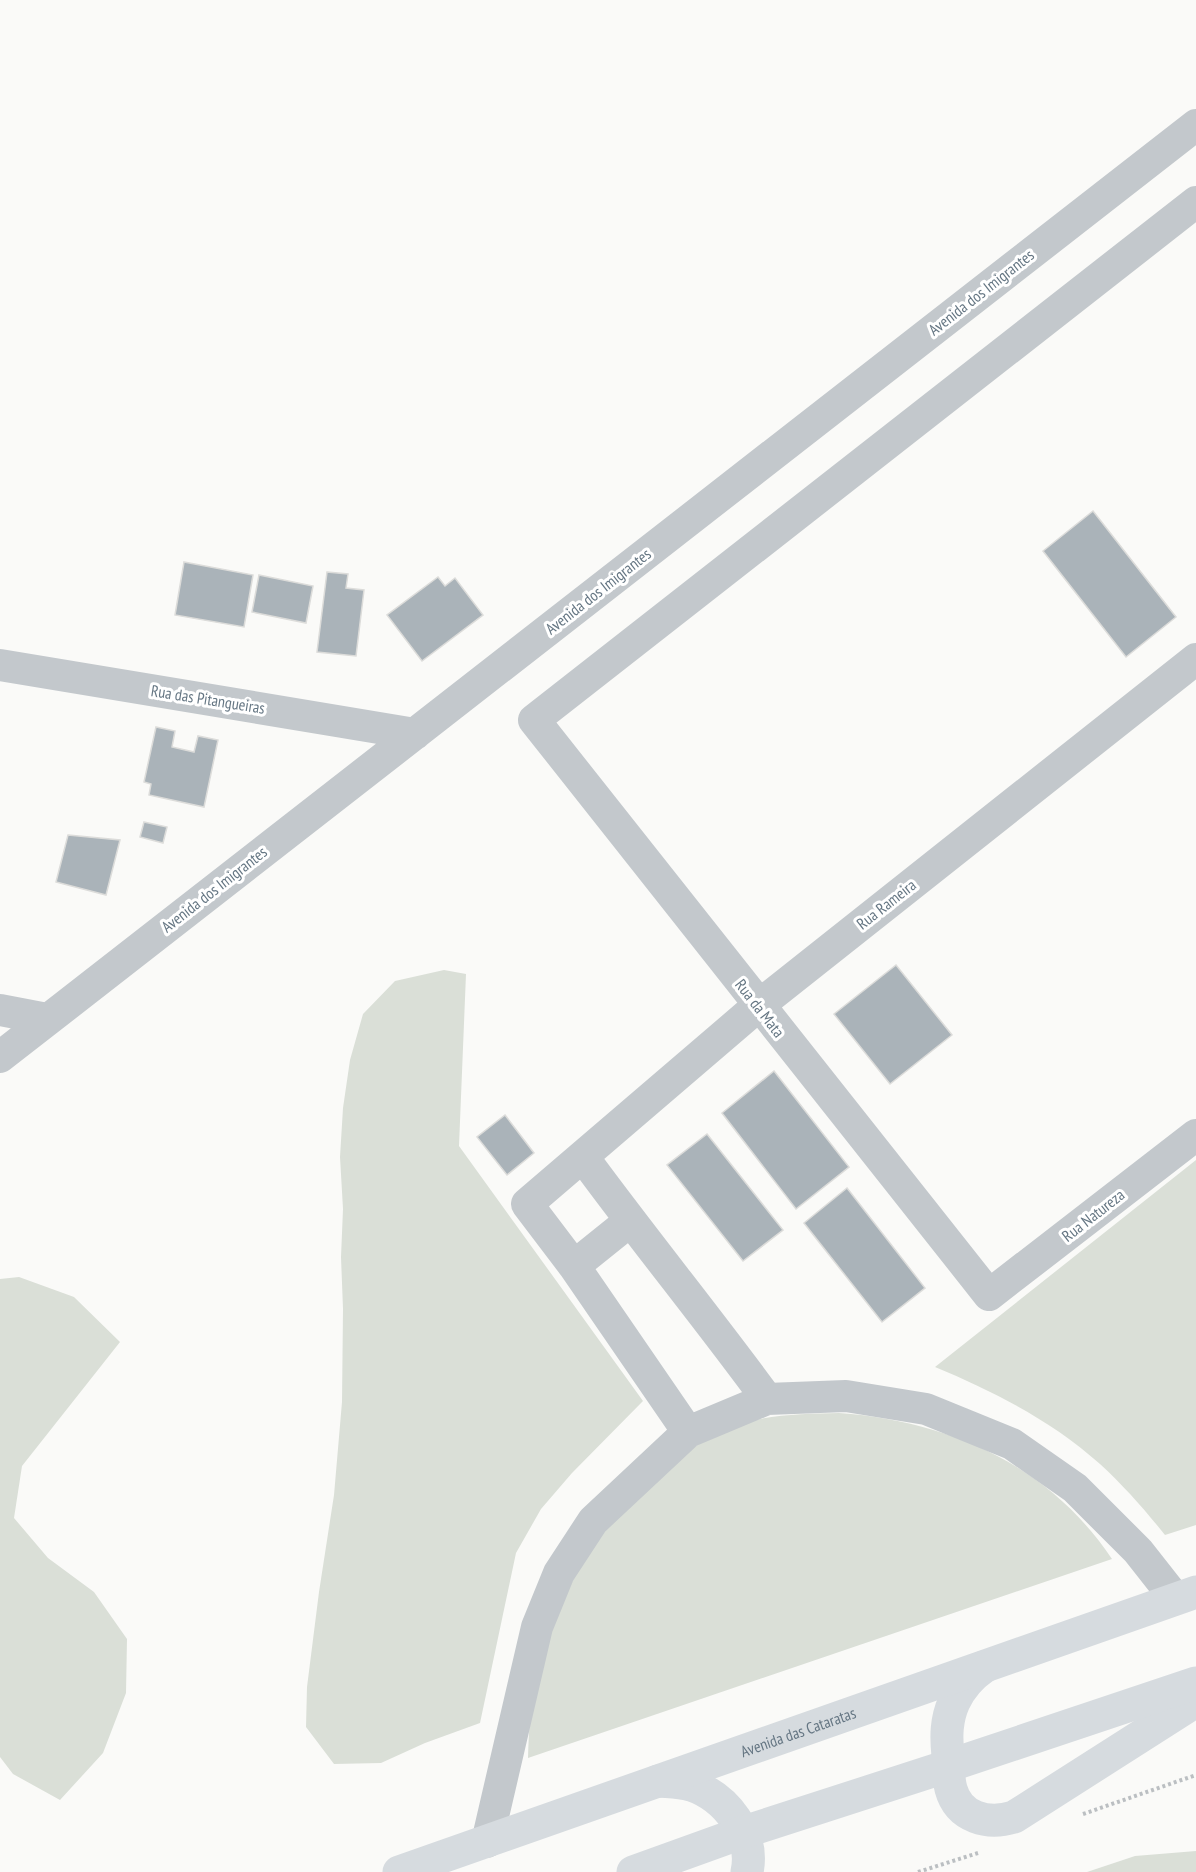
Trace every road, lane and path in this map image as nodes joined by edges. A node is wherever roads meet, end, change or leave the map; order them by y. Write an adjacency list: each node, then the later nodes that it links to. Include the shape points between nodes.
1 (1196, 125): 5 (street, Avenida dos Imigrantes)
2 (1196, 202): 6 (street, Rua da Mata, via 534,720)
3 (1196, 659): 6 (street, Rua Rameira)
4 (0, 665): 5 (street, Rua das Pitangueiras)
5 (415, 734): 8 (street, Avenida dos Imigrantes)
6 (758, 1006): 11 (street, Rua Rameira); 14 (street, Rua da Mata)
7 (0, 1010): 8 (street)
8 (47, 1019): 9 (street, Avenida dos Imigrantes)
9 (0, 1057)
10 (1196, 1135): 14 (street, Rua Natureza)
11 (583, 1157): 12 (street); 13 (street, Rua Rameira, via 526,1204)
12 (630, 1221): 13 (street); 15 (street)
13 (574, 1266): 16 (street)
14 (989, 1295)
15 (767, 1399): 16 (street); 17 (street, via 846,1395 914,1407 1012,1444 1075,1488)
16 (688, 1432): 24 (street, via 593,1521 559,1573 537,1627)
17 (1186, 1595): 18 (main road, Avenida das Cataratas)
18 (985, 1666): 21 (main road, via 962,1688 951,1709 946,1731); 22 (main road, Avenida das Cataratas)
19 (1196, 1683): 21 (main road)
20 (1196, 1701): 21 (main road, via 1002,1821 983,1820 966,1812 951,1791)
21 (948, 1766): 23 (main road)
22 (658, 1781): 23 (main road, via 690,1785 705,1792 721,1802); 24 (main road, Avenida das Cataratas)
23 (744, 1832): 26 (main road); 27 (main road)
24 (487, 1842): 25 (main road, Avenida das Cataratas)
25 (399, 1872)
26 (633, 1872)
27 (747, 1872)

